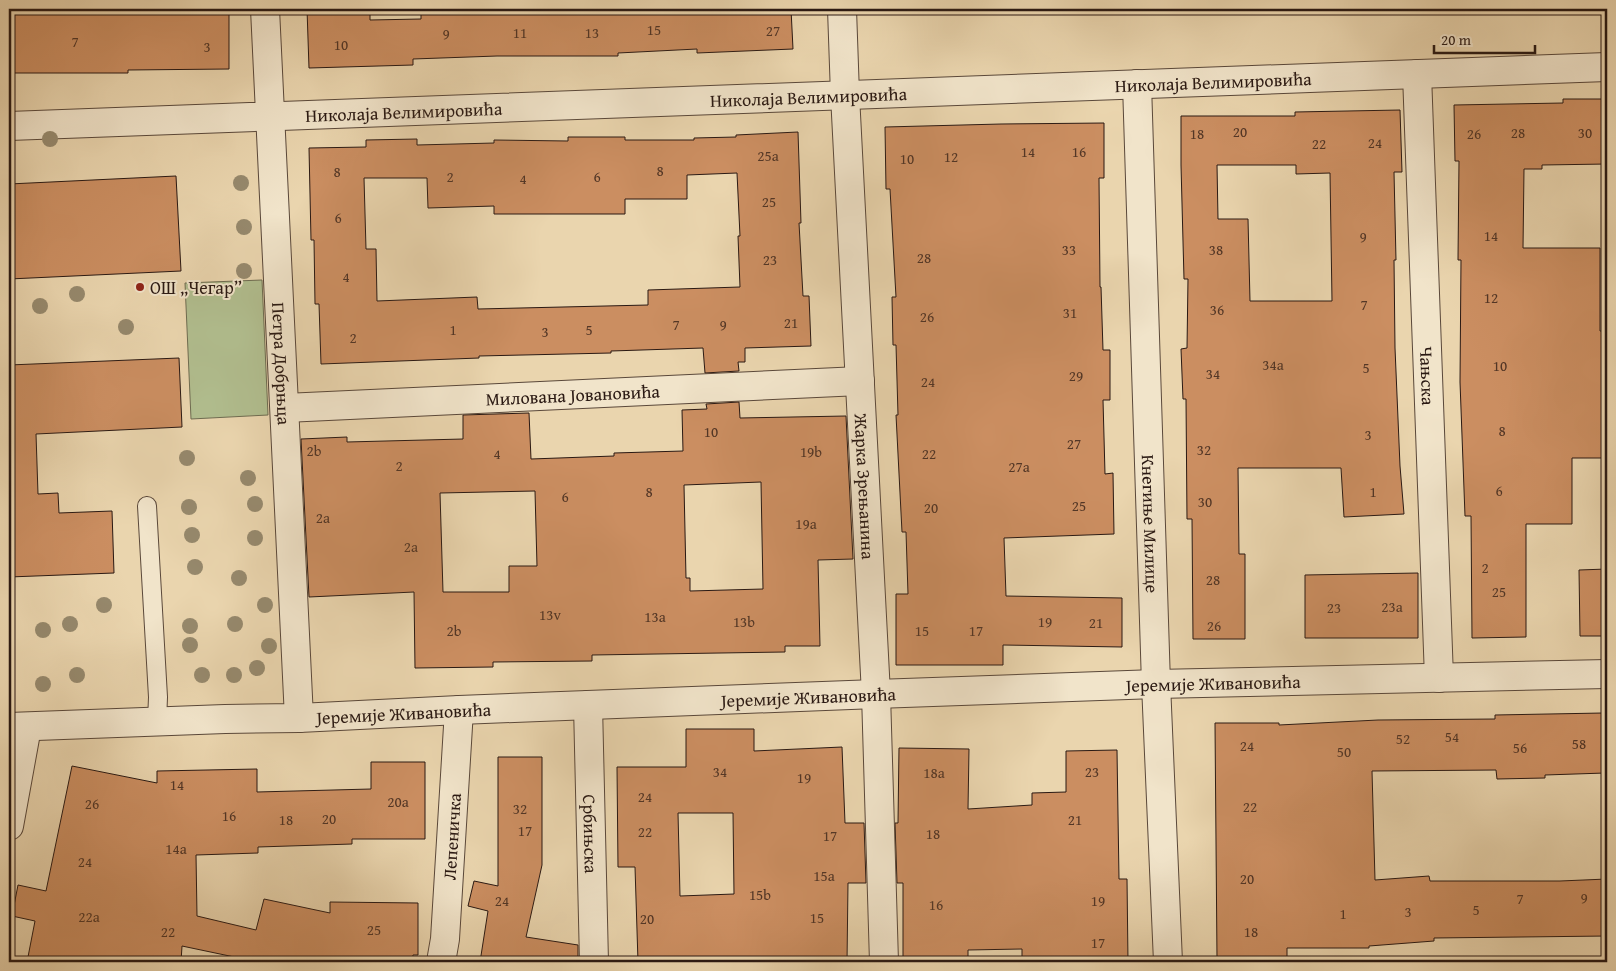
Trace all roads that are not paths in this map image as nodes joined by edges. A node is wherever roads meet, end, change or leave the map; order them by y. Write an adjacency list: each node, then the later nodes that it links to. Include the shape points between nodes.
1 (265, 9): 7 (street, Петра Добрњца)
2 (842, 9): 6 (street, Жарка Зрењанина)
3 (1607, 67): 4 (street, Николаја Велимировића)
4 (1417, 74): 5 (street, Николаја Велимировића); 13 (street, Чањска)
5 (1137, 84): 6 (street, Николаја Велимировића); 14 (street, Кнегиње Милице)
6 (845, 95): 7 (street, Николаја Велимировића); 9 (street, Жарка Зрењанина)
7 (270, 117): 8 (street, Николаја Велимировића); 10 (street, Петра Добрњца)
8 (9, 126)
9 (860, 381): 10 (street, Милована Јовановића); 15 (street, Жарка Зрењанина)
10 (285, 408): 18 (street, Петра Добрњца)
11 (148, 506): 19 (lane)
12 (1607, 674): 13 (street, Јеремије Живановића)
13 (1439, 678): 14 (street, Јеремије Живановића)
14 (1156, 684): 15 (street, Јеремије Живановића); 25 (street, Кнегиње Милице)
15 (876, 694): 16 (street, Јеремије Живановића); 24 (street, Жарка Зрењанина)
16 (588, 705): 17 (street, Јеремије Живановића); 23 (street, Србињска)
17 (459, 710): 18 (street, Јеремије Живановића); 22 (street, Лепеничка)
18 (299, 718): 19 (street, Јеремије Живановића)
19 (157, 722): 20 (street, Јеремије Живановића)
20 (18, 727): 21 (street)
21 (9, 826)
22 (441, 962)
23 (594, 962)
24 (884, 962)
25 (1168, 962)

